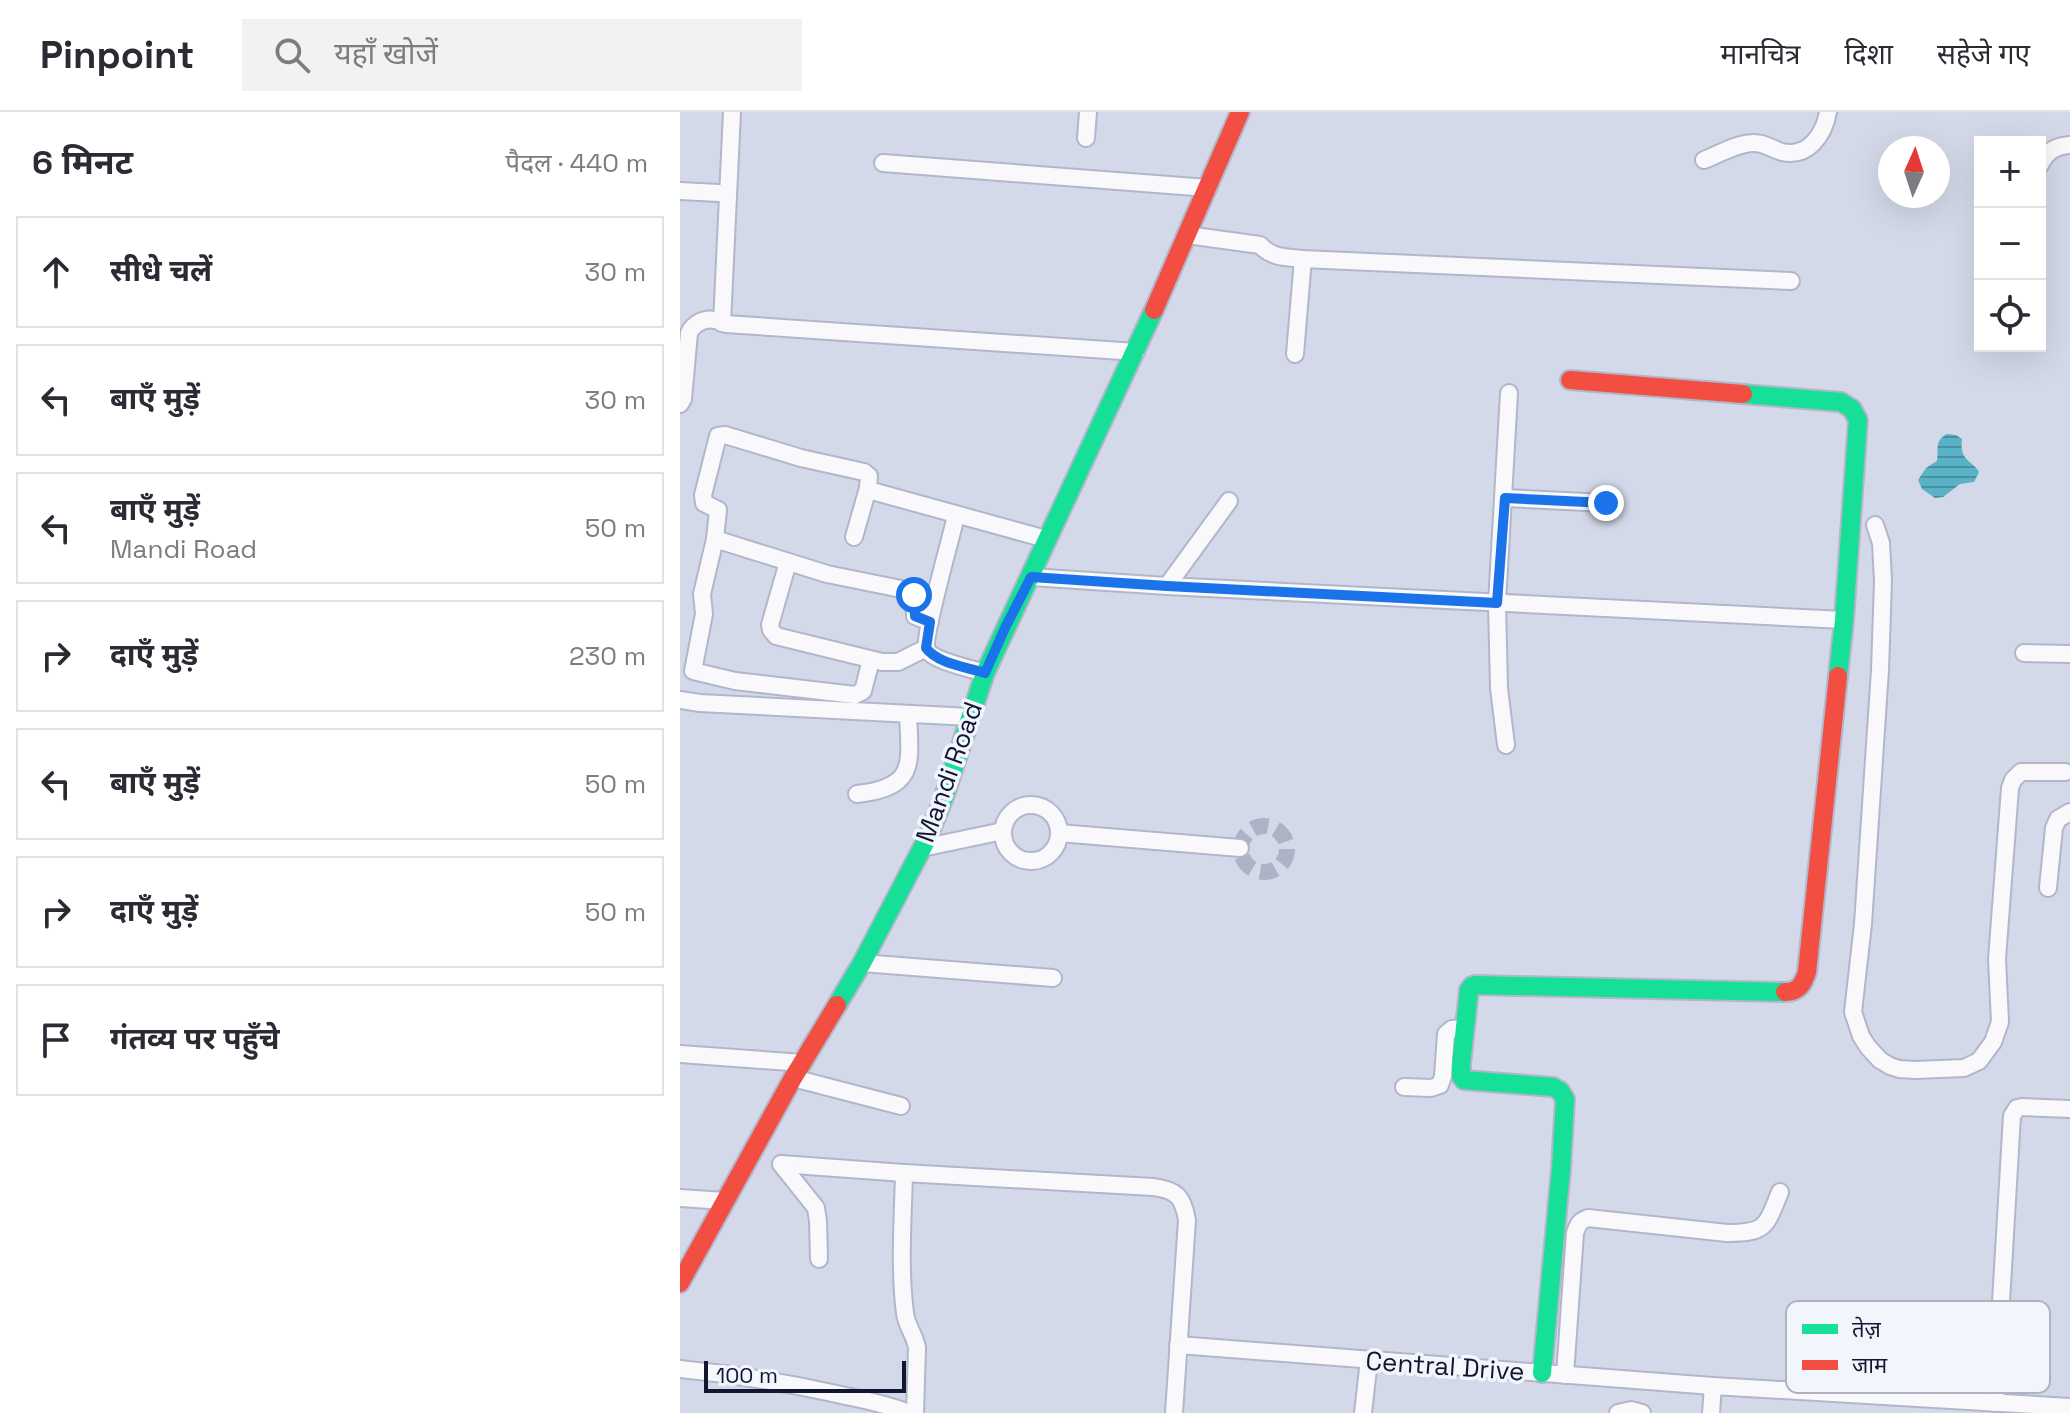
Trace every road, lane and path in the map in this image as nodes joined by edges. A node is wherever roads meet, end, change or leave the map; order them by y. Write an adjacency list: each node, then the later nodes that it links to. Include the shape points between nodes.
1 (732, 112): 17 (street)
2 (1088, 112): 5 (street)
3 (1240, 112): 11 (street, Mandi Road)
4 (1828, 112): 9 (street, via 1816,142 1805,150 1791,154 1749,143)
5 (1086, 138)
6 (2070, 145): 7 (street)
7 (2046, 155)
8 (721, 156): 13 (street)
9 (1704, 160)
10 (883, 163): 11 (street)
11 (1208, 188): 14 (street, Mandi Road)
12 (680, 191): 13 (street)
13 (719, 193): 17 (street, via 712,308)
14 (1187, 235): 15 (street, via 1260,245 1275,256); 18 (street, Mandi Road)
15 (1303, 259): 16 (street); 19 (street)
16 (1791, 281)
17 (718, 321): 18 (street); 20 (street, via 691,327)
18 (1136, 352): 32 (street, Mandi Road)
19 (1295, 354)
20 (683, 356): 23 (street)
21 (1570, 380): 37 (street, via 1850,406 1858,420)
22 (1509, 393): 25 (street)
23 (680, 404)
24 (868, 488): 28 (street); 30 (street); 31 (street, via 870,477 864,472 720,435 703,495 704,503 718,511)
25 (1505, 498): 27 (street); 36 (street)
26 (1229, 501): 35 (street)
27 (1606, 503)
28 (956, 516): 32 (street); 38 (street)
29 (1875, 525): 48 (street, via 1883,581 1880,670 1853,1012 1861,1036 1880,1060 1899,1069 1964,1068 1989,1050 2000,1022 1997,959 2010,788 2021,772)
30 (854, 537)
31 (715, 539): 33 (street); 42 (street, via 693,671 855,695 863,691)
32 (1046, 539): 34 (street, Mandi Road)
33 (788, 562): 38 (street, via 911,591 915,616); 42 (street, via 772,633)
34 (1031, 577): 35 (street); 43 (street, Mandi Road)
35 (1167, 586): 36 (street)
36 (1497, 603): 37 (street); 47 (street)
37 (1844, 620): 58 (street, via 1802,986 1790,992 1472,986)
38 (930, 622): 39 (street)
39 (926, 648): 42 (street, via 898,662); 43 (street, via 940,659)
40 (2024, 653): 41 (street)
41 (2070, 654)
42 (871, 660)
43 (985, 673): 46 (street, Mandi Road)
44 (680, 700): 45 (street)
45 (908, 714): 46 (street); 49 (street, via 906,771 887,789)
46 (970, 717): 53 (street, Mandi Road)
47 (1506, 745)
48 (2065, 772)
49 (857, 794)
50 (2070, 812): 55 (street, via 2054,828)
51 (1003, 831): 52 (street, via 1009,815 1032,805 1054,817); 52 (street, via 1007,848 1030,861 1047,856); 53 (street)
52 (1059, 833): 54 (street)
53 (922, 848): 56 (street, Mandi Road)
54 (1240, 848)
55 (2048, 888)
56 (862, 963): 57 (street); 60 (street, Mandi Road)
57 (1053, 978)
58 (1465, 1028): 61 (street, via 1446,1034 1440,1085); 74 (street, via 1464,1080 1553,1087 1564,1095)
59 (680, 1054): 60 (street)
60 (798, 1071): 62 (street); 67 (street, Mandi Road)
61 (1404, 1087)
62 (901, 1106)
63 (2070, 1109): 70 (street, via 2013,1111)
64 (904, 1173): 68 (street, via 781,1164 816,1208); 71 (street, via 1153,1187 1179,1197 1187,1220); 82 (street, via 906,1320 917,1355)
65 (1780, 1192): 75 (street, via 1768,1221 1746,1233 1582,1220 1575,1233)
66 (680, 1198): 67 (street)
67 (724, 1201): 69 (street, Mandi Road)
68 (819, 1259)
69 (680, 1283)
70 (2002, 1301)
71 (1178, 1345): 72 (street, Central Drive); 83 (street)
72 (1369, 1360): 74 (street, Central Drive); 84 (street)
73 (680, 1369): 82 (street, via 781,1382)
74 (1542, 1373): 75 (street, Central Drive)
75 (1565, 1375): 76 (street, Central Drive)
76 (1713, 1386): 77 (street, Central Drive); 87 (street)
77 (1786, 1390)
78 (1829, 1393): 80 (street, Central Drive)
79 (1996, 1393): 80 (street)
80 (1995, 1403): 81 (street, Central Drive)
81 (2070, 1407)
82 (912, 1413)
83 (1174, 1413)
84 (1363, 1413)
85 (1618, 1413): 86 (street)
86 (1642, 1413)
87 (1711, 1413)

